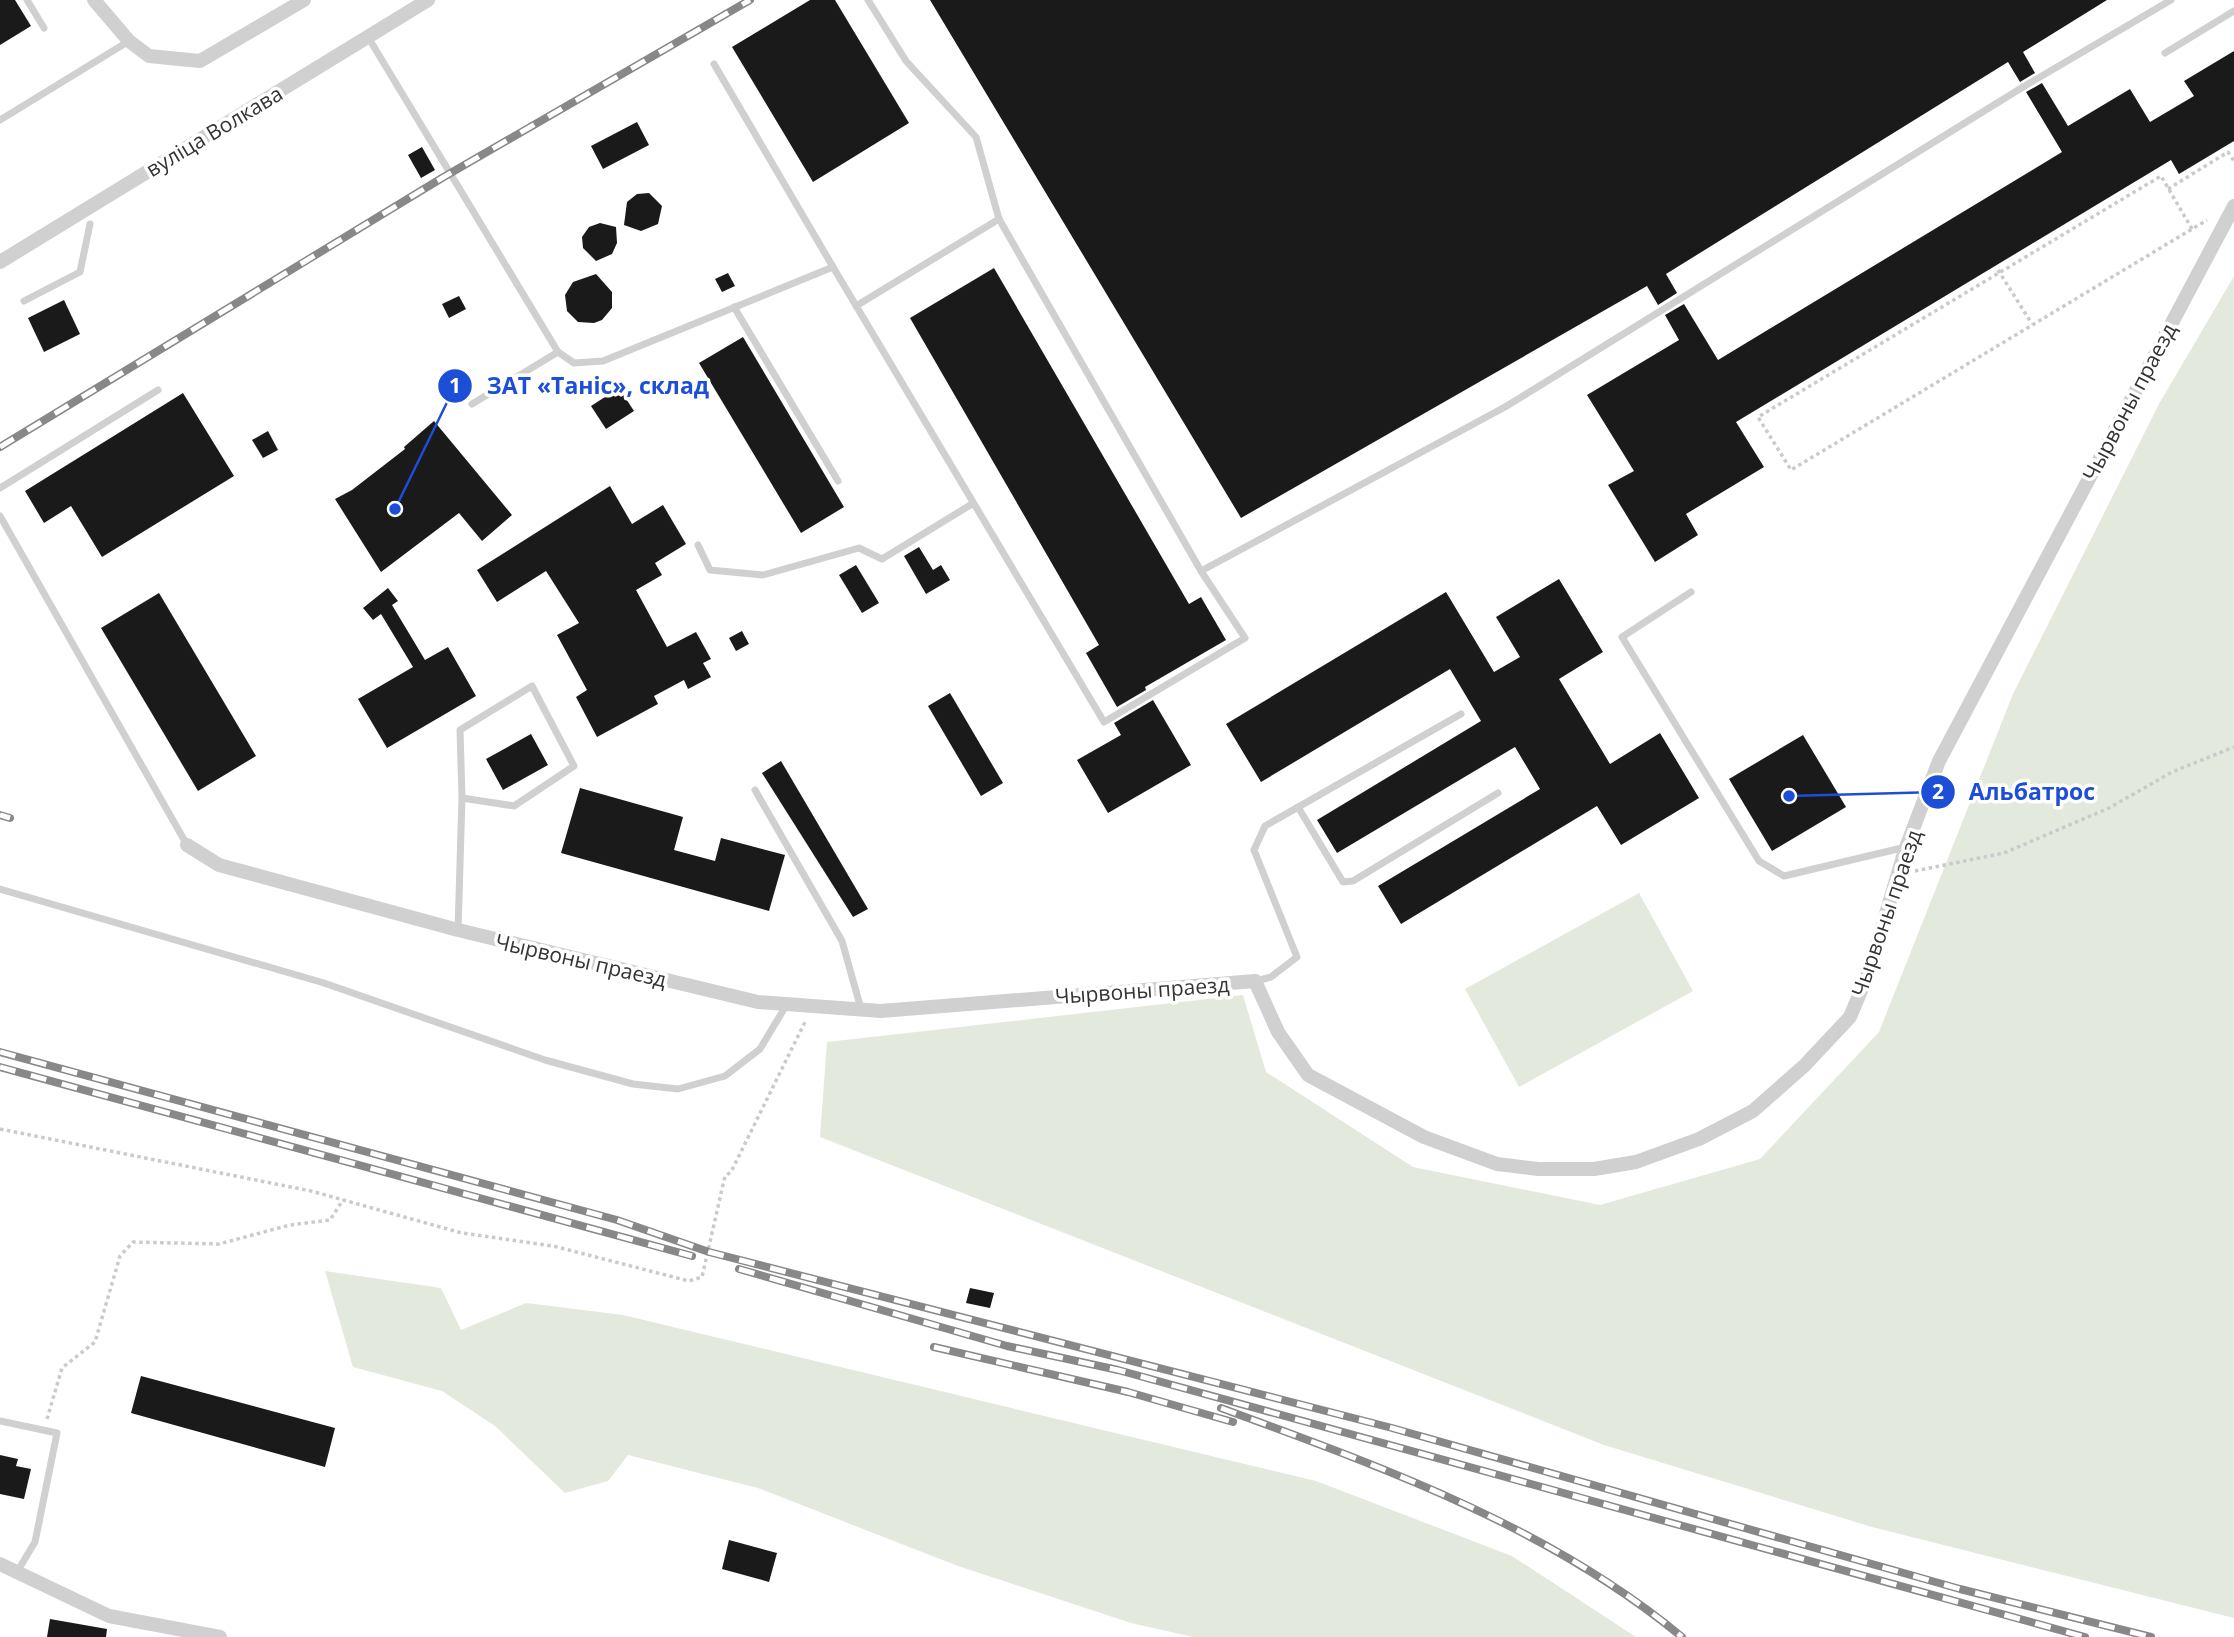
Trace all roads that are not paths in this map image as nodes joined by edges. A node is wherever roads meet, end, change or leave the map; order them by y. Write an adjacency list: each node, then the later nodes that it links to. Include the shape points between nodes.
1 (27, 0): 8 (lane)
2 (94, 0): 10 (street)
3 (304, 0): 10 (street, via 200,61 149,56)
4 (428, 0): 9 (street, вуліца Волкава)
5 (868, 0): 15 (lane, via 905,61 976,137)
6 (2171, 0): 30 (lane, via 1505,407)
7 (2234, 11): 11 (lane)
8 (44, 28)
9 (368, 36): 17 (street, вуліца Волкава); 22 (lane)
10 (129, 41): 13 (lane)
11 (2165, 52)
12 (714, 64): 18 (lane)
13 (0, 120)
14 (2233, 206): 38 (street, Чырвоны праезд, via 1939,761)
15 (999, 219): 20 (lane); 30 (lane)
16 (90, 224): 19 (lane, via 80,272)
17 (0, 262)
18 (833, 267): 20 (lane); 21 (lane)
19 (24, 301)
20 (856, 306): 27 (lane)
21 (734, 307): 22 (lane, via 603,361 574,363); 25 (lane)
22 (558, 352): 24 (lane)
23 (158, 390): 26 (lane)
24 (472, 404)
25 (838, 481)
26 (0, 488)
27 (972, 504): 29 (lane, via 882,559 859,548 763,575 710,570); 30 (lane, via 1104,722 1245,638)
28 (0, 516): 37 (lane)
29 (698, 545)
30 (1201, 571)
31 (1691, 592): 38 (lane, via 1622,637 1759,861 1784,876)
32 (1461, 713): 36 (lane)
33 (755, 790): 43 (lane, via 842,941)
34 (1498, 793): 36 (lane, via 1353,881 1343,881)
35 (463, 798): 35 (lane, via 460,730 532,686 574,766 514,806); 40 (lane)
36 (1298, 807): 41 (lane, via 1265,826 1254,850 1297,957 1271,977)
37 (187, 845): 40 (street, Чырвоны праезд, via 219,865)
38 (1907, 846): 41 (street, Чырвоны праезд, via 1850,1017 1753,1111 1699,1139 1636,1161 1594,1169 1538,1169 1497,1164 1424,1137 1308,1075 1278,1032)
39 (0, 889): 42 (lane, via 324,983 545,1060 633,1084 678,1089 725,1076 760,1049)
40 (458, 930): 42 (street, Чырвоны праезд, via 758,1002)
41 (1255, 981): 43 (street, Чырвоны праезд)
42 (787, 1004): 43 (street, Чырвоны праезд)
43 (862, 1009)
44 (0, 1421): 46 (lane, via 57,1433 36,1542)
45 (0, 1564): 46 (street)
46 (17, 1572): 47 (street, via 109,1616)
47 (220, 1637)

